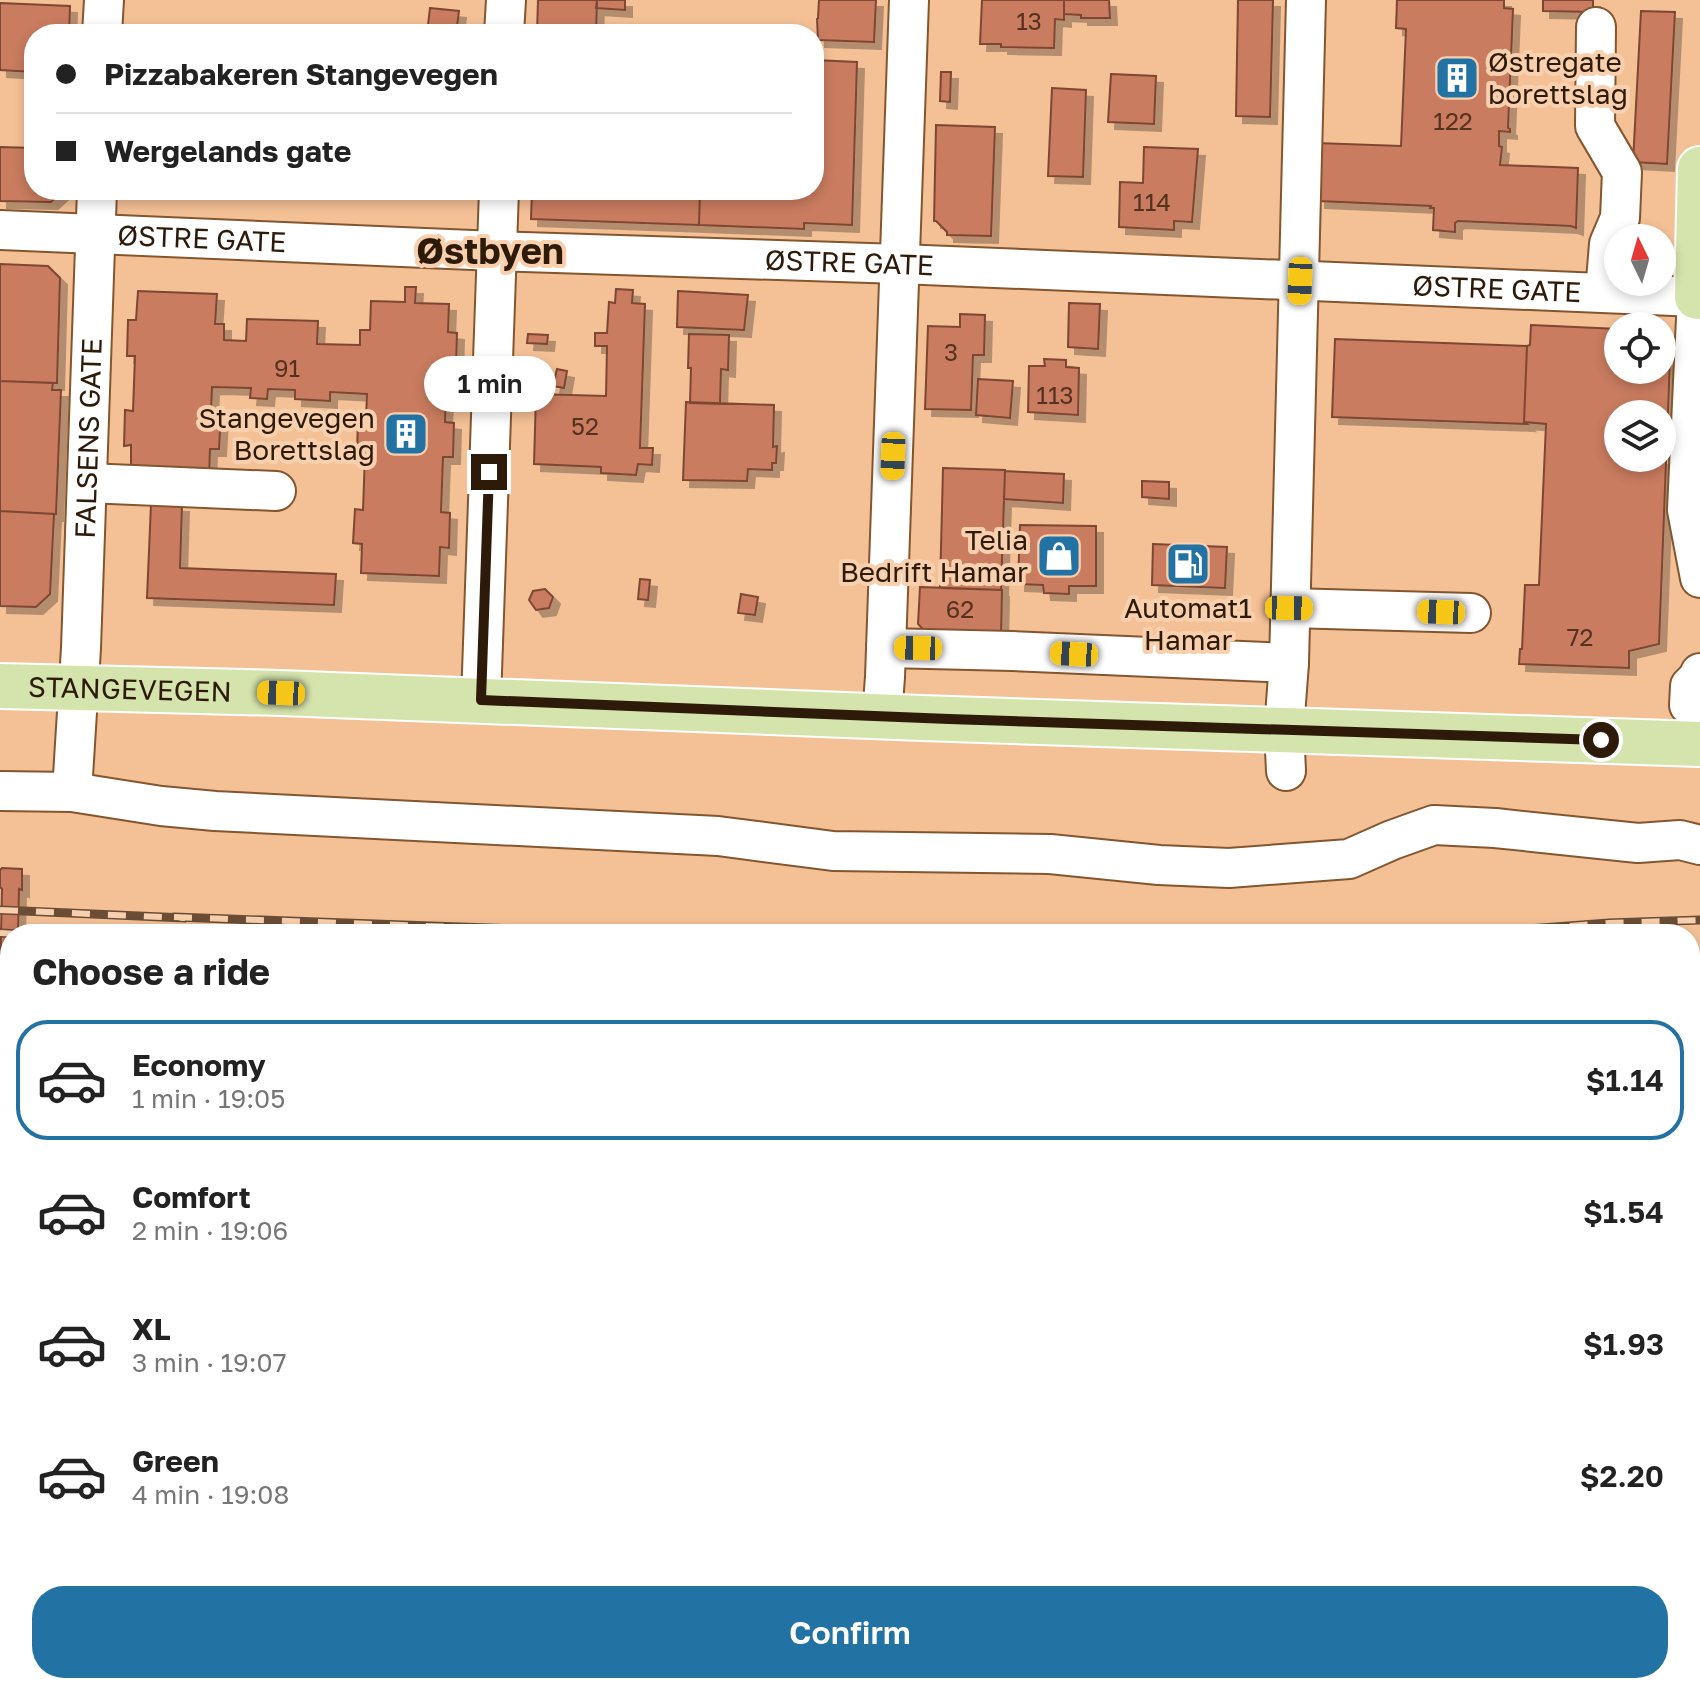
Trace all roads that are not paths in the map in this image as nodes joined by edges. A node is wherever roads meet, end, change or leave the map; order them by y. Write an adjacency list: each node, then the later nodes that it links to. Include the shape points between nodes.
1 (104, 0): 5 (street)
2 (506, 0): 6 (street)
3 (909, 0): 15 (street)
4 (1306, 0): 16 (street)
5 (103, 24)
6 (505, 24)
7 (1596, 27): 11 (street, via 1595,126 1622,172)
8 (1700, 169): 19 (main road)
9 (97, 200): 13 (street, FALSENS GATE)
10 (499, 200): 14 (street)
11 (1617, 224)
12 (0, 230): 13 (street, ØSTRE GATE)
13 (96, 233): 14 (street, ØSTRE GATE); 20 (street, FALSENS GATE)
14 (496, 251): 15 (street, ØSTRE GATE); 29 (street)
15 (900, 264): 16 (street, ØSTRE GATE); 25 (street)
16 (1300, 281): 17 (street, ØSTRE GATE); 23 (street)
17 (1604, 293)
18 (1674, 296): 19 (street, ØSTRE GATE)
19 (1697, 297): 22 (street, via 1687,510)
20 (87, 483): 21 (street); 28 (street, FALSENS GATE)
21 (276, 491)
22 (1700, 578)
23 (1289, 608): 24 (street); 26 (street)
24 (1471, 613)
25 (886, 648): 26 (street); 31 (street)
26 (1289, 663): 32 (street)
27 (0, 686): 28 (main road, STANGEVEGEN)
28 (79, 688): 29 (main road, STANGEVEGEN); 34 (street, FALSENS GATE)
29 (481, 700): 31 (main road, STANGEVEGEN)
30 (1696, 707): 32 (main road, STANGEVEGEN)
31 (882, 716): 32 (main road, STANGEVEGEN)
32 (1285, 750)
33 (0, 791): 34 (street)
34 (72, 792): 35 (street, via 215,811 718,836 833,851 1050,854 1229,868 1349,859 1434,825)
35 (1700, 845)

